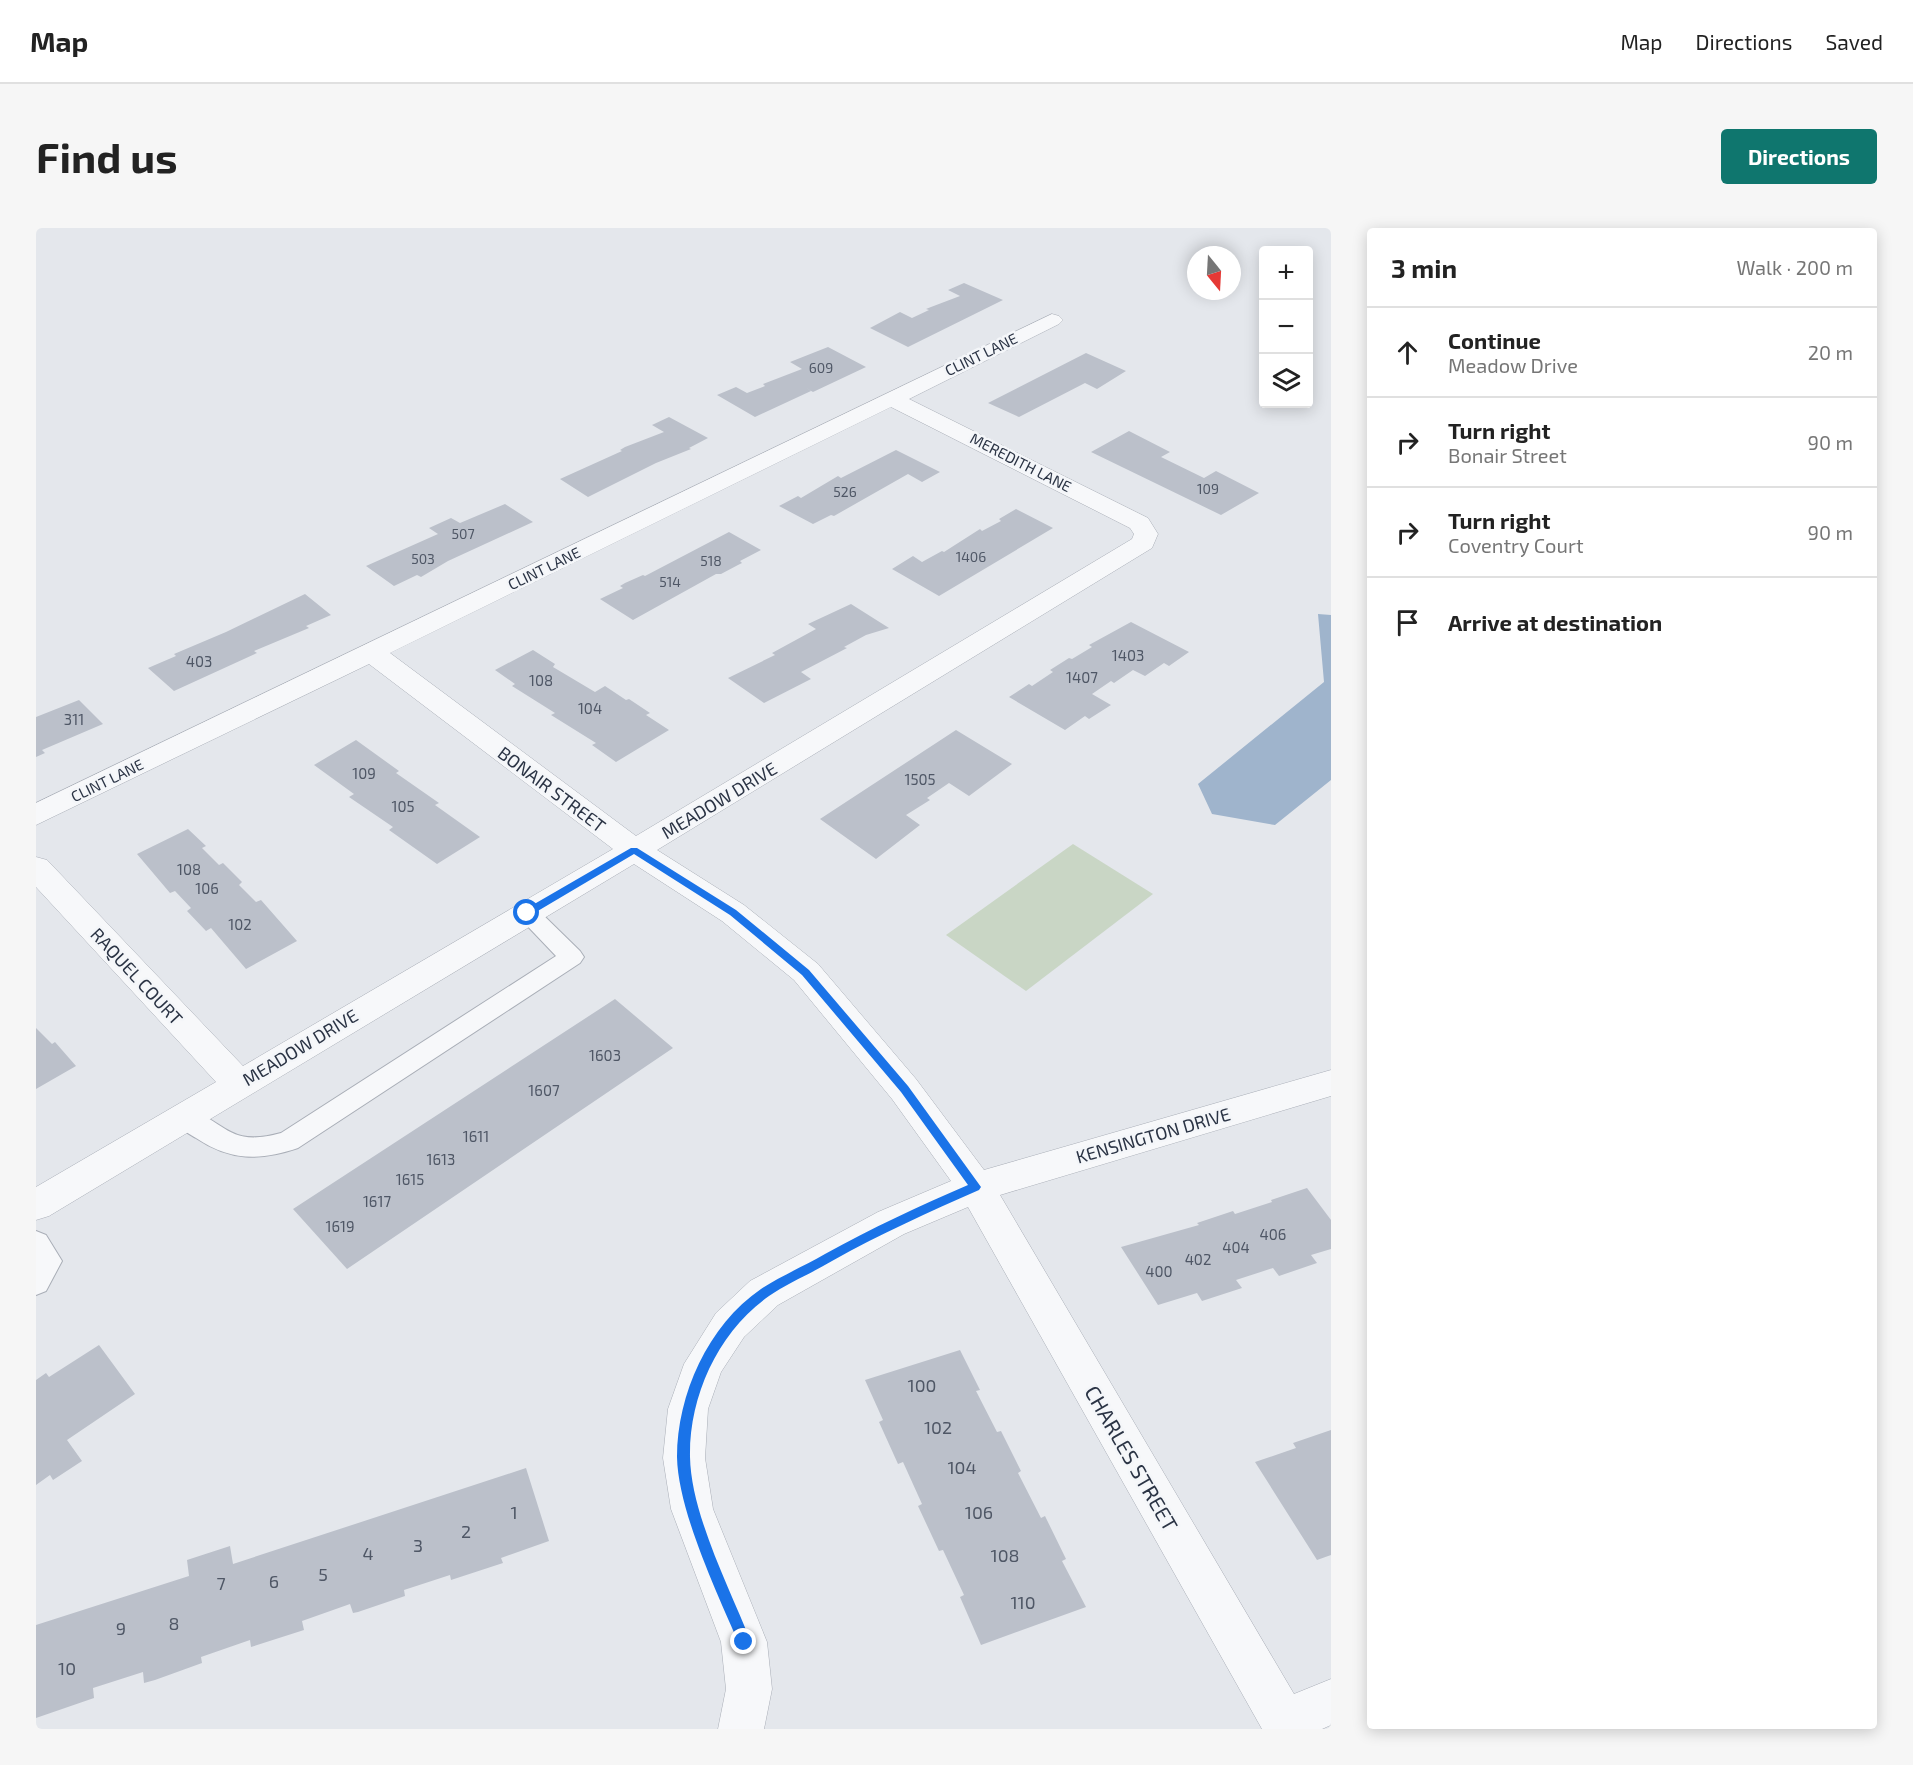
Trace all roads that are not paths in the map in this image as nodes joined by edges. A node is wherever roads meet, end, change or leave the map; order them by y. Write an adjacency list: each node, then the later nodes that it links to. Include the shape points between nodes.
1 (1052, 320): 2 (street, CLINT LANE)
2 (890, 398): 3 (street, MEREDITH LANE, via 1139,523); 4 (street, CLINT LANE)
3 (1146, 534): 6 (street, MEADOW DRIVE, via 1138,547)
4 (370, 652): 5 (street, CLINT LANE); 6 (street, BONAIR STREET)
5 (36, 815)
6 (634, 850): 8 (street, MEADOW DRIVE); 12 (street, BONAIR STREET, via 733,913 806,972 904,1089)
7 (36, 868): 10 (street, RAQUEL COURT)
8 (527, 913): 10 (street, MEADOW DRIVE); 11 (lane, via 572,957 289,1141 262,1150 228,1146)
9 (1331, 1083): 12 (street, KENSINGTON DRIVE)
10 (238, 1084): 11 (street, MEADOW DRIVE)
11 (184, 1117): 13 (street, MEADOW DRIVE)
12 (976, 1187): 17 (street, CHARLES STREET); 18 (street, KENSINGTON DRIVE, via 891,1223 764,1293 730,1325 704,1364 688,1409 684,1458 692,1509 744,1642 749,1689)
13 (36, 1205)
14 (36, 1243): 15 (lane, via 48,1261)
15 (36, 1283)
16 (1331, 1702): 17 (street)
17 (1286, 1725)
18 (741, 1729)

